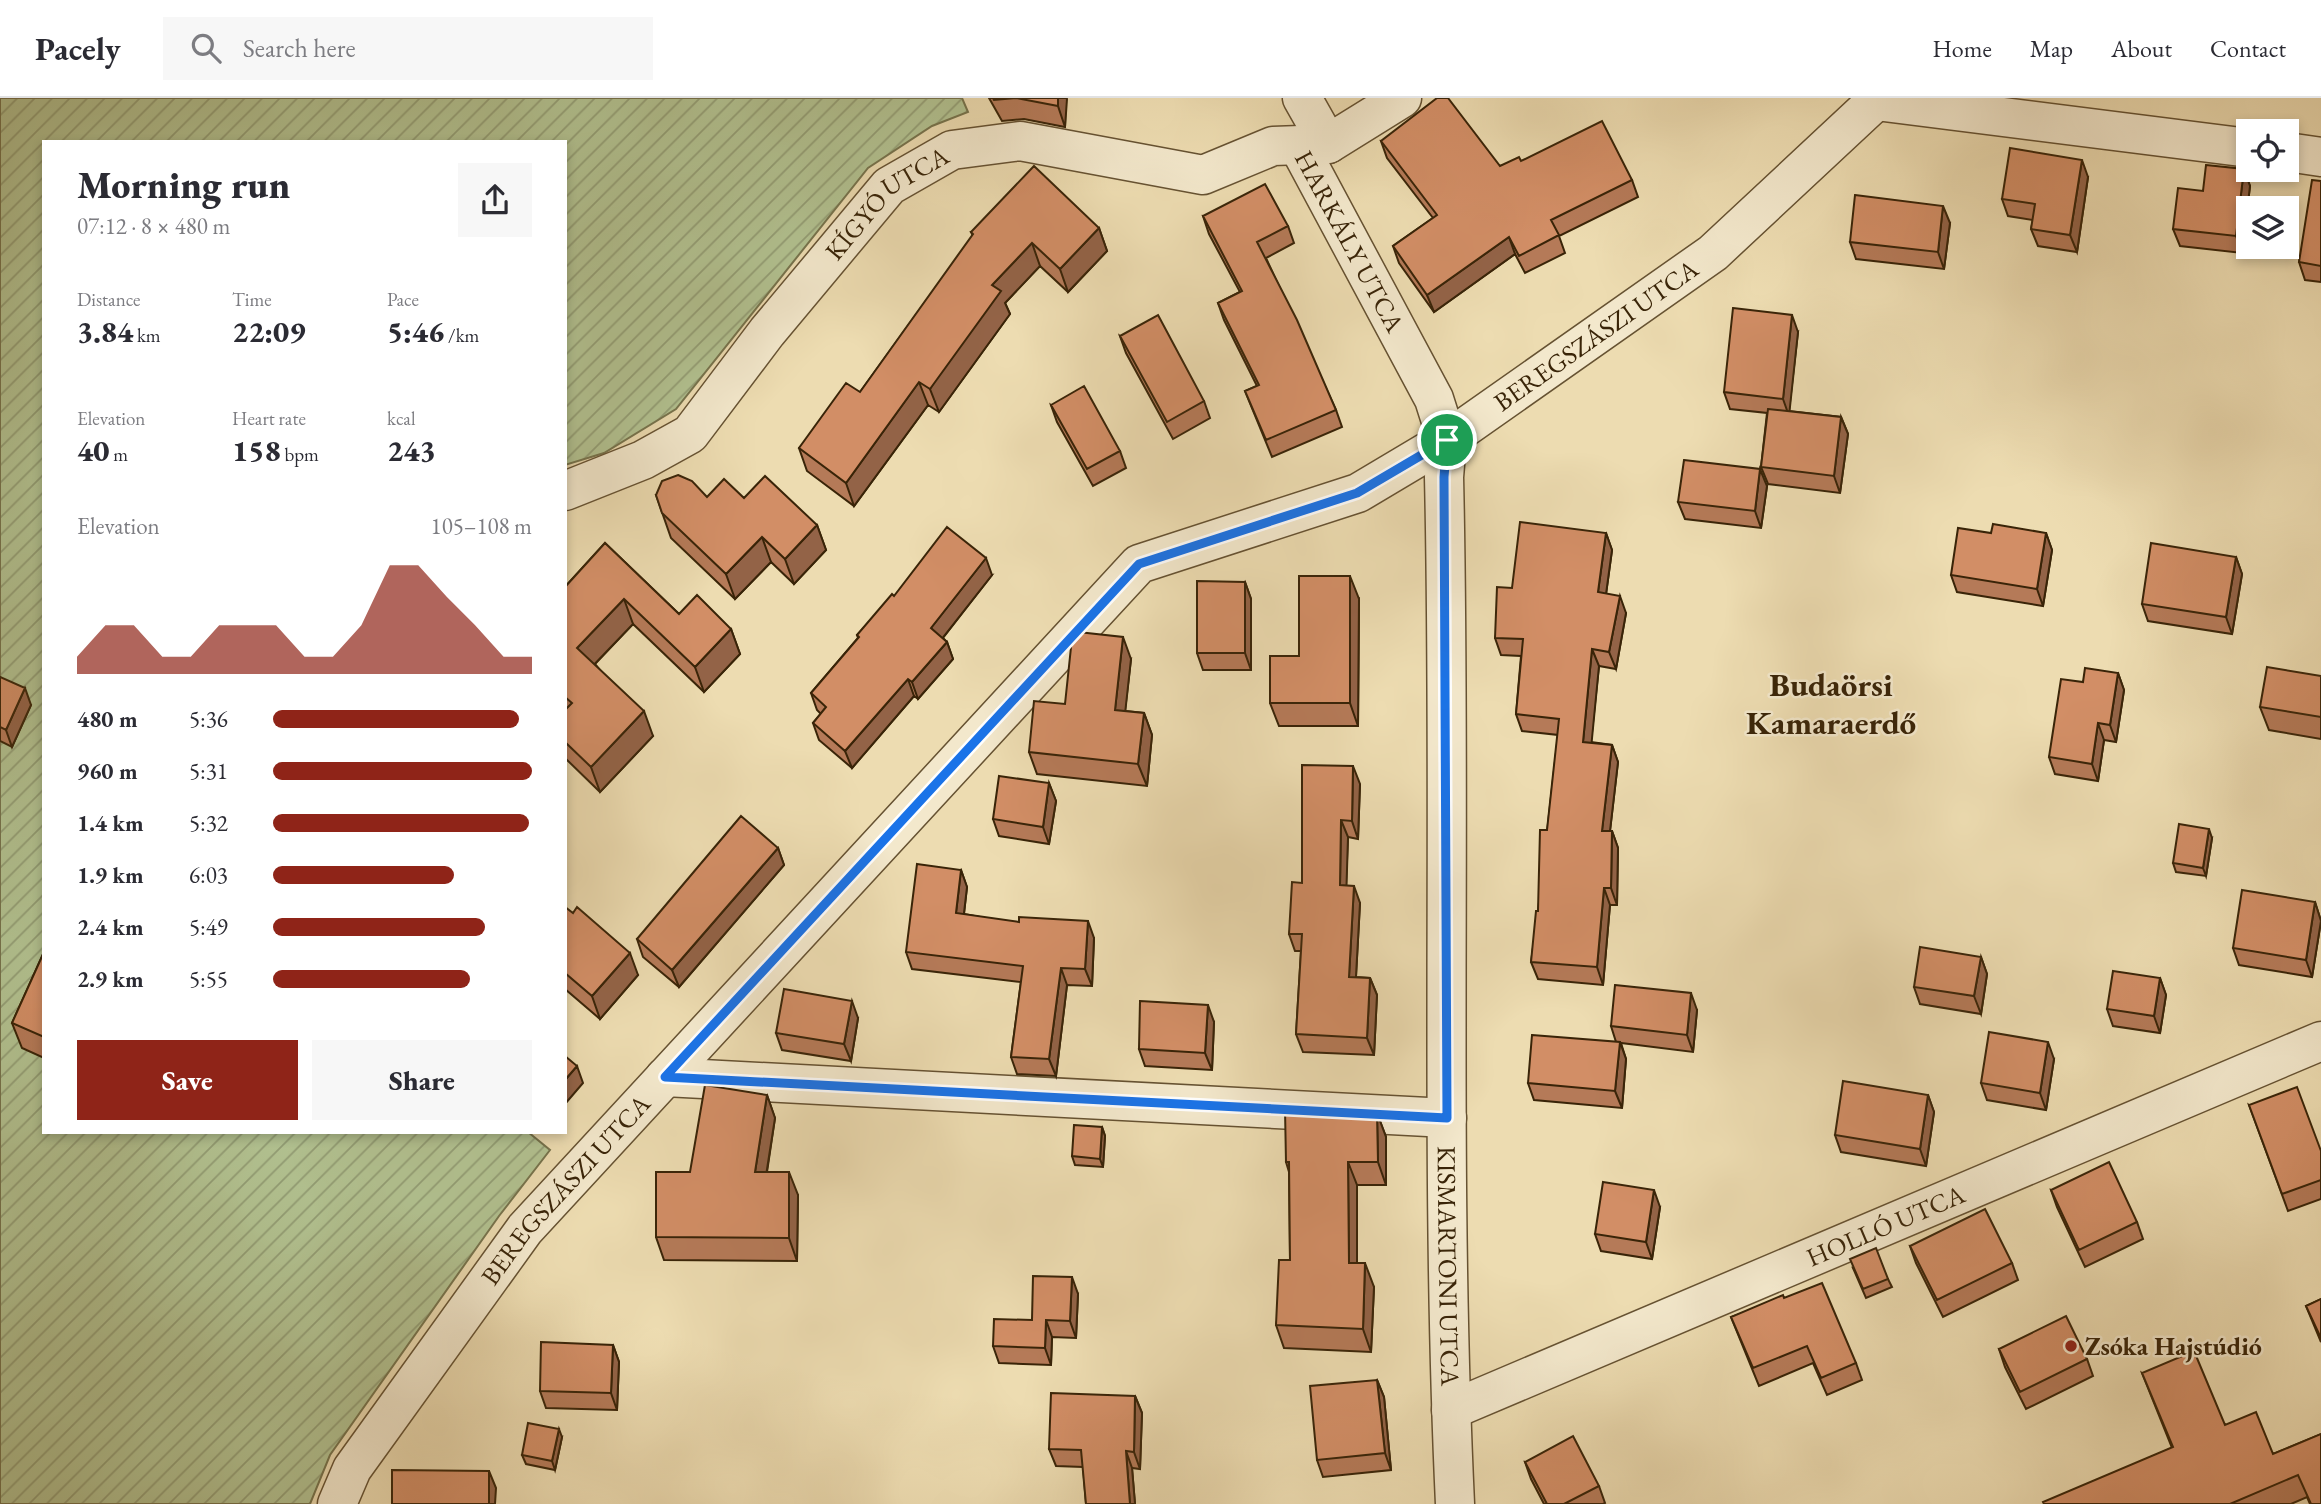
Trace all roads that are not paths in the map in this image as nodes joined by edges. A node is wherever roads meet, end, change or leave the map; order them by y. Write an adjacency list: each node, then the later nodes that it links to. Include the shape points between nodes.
1 (1302, 98): 4 (street)
2 (1402, 98): 4 (street, HARKÁLY UTCA)
3 (1878, 99): 5 (street); 8 (street, BEREGSZÁSZI UTCA, via 1713,253)
4 (1314, 145): 8 (street, HARKÁLY UTCA, via 1434,398); 9 (street, KÍGYÓ UTCA, via 1273,146 1203,175 1020,141 951,150 889,186 766,331 690,434 643,460)
5 (2236, 146)
6 (2299, 154): 7 (street)
7 (2321, 157)
8 (1447, 440): 11 (street, BEREGSZÁSZI UTCA, via 1357,493 1139,564); 12 (street, KISMARTONI UTCA)
9 (567, 490)
10 (2321, 1041): 13 (street, HOLLÓ UTCA)
11 (665, 1077): 12 (street); 14 (street, BEREGSZÁSZI UTCA, via 525,1229 352,1469)
12 (1447, 1118): 13 (street, KISMARTONI UTCA)
13 (1451, 1410): 15 (street, KISMARTONI UTCA)
14 (337, 1504)
15 (1455, 1504)

